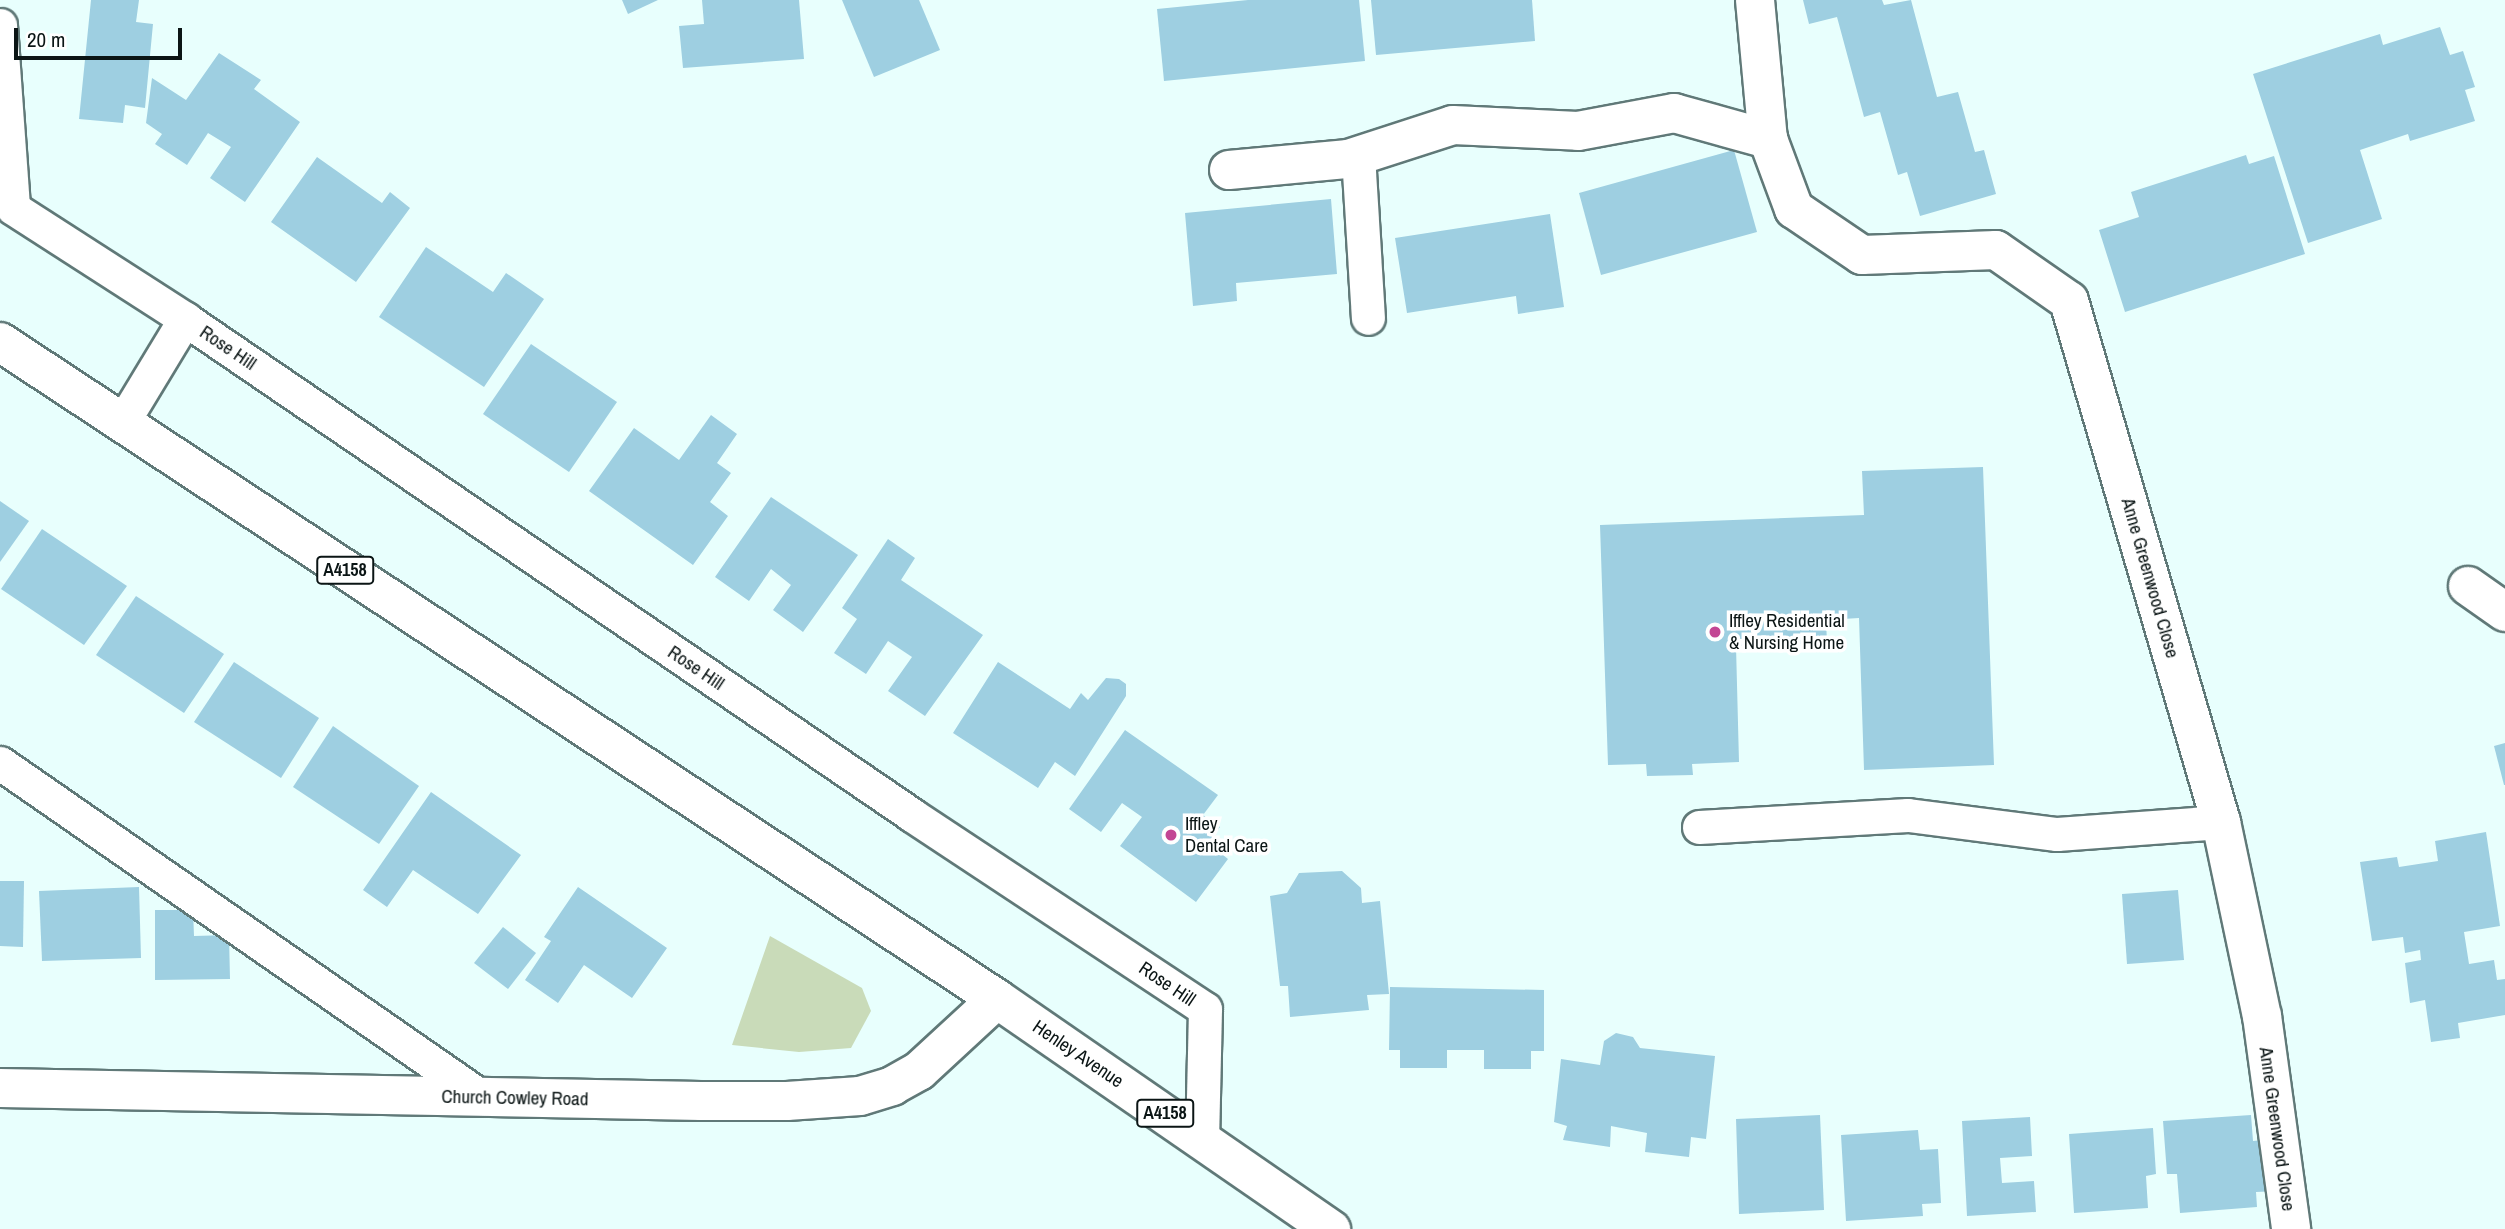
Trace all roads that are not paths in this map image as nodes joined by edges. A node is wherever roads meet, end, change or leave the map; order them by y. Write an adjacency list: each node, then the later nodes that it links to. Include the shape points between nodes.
1 (1755, 0): 3 (main road, Anne Greenwood Close)
2 (0, 25): 7 (lane, via 13,208)
3 (1768, 139): 4 (main road, via 1674,113 1578,131 1453,125); 13 (main road, Anne Greenwood Close, via 1794,209 1863,255 1996,250 2069,301)
4 (1358, 155): 5 (main road); 6 (lane)
5 (1229, 170)
6 (1368, 318)
7 (185, 319): 9 (lane, Rose Hill); 18 (lane, Rose Hill, via 1205,1009)
8 (0, 342): 9 (main road, A4158)
9 (122, 423): 15 (main road, A4158)
10 (2469, 586): 11 (main road)
11 (2505, 611)
12 (0, 763): 17 (lane)
13 (2221, 822): 14 (lane, via 2057,834 1908,815); 20 (main road, Anne Greenwood Close, via 2262,1016)
14 (1699, 827)
15 (997, 999): 17 (main road, Church Cowley Road, via 919,1071 860,1096 788,1101); 18 (main road, Henley Avenue / A4158)
16 (0, 1088): 17 (main road, Church Cowley Road)
17 (482, 1098)
18 (1202, 1137): 19 (main road, Henley Avenue / A4158)
19 (1331, 1229)
20 (2291, 1229)

